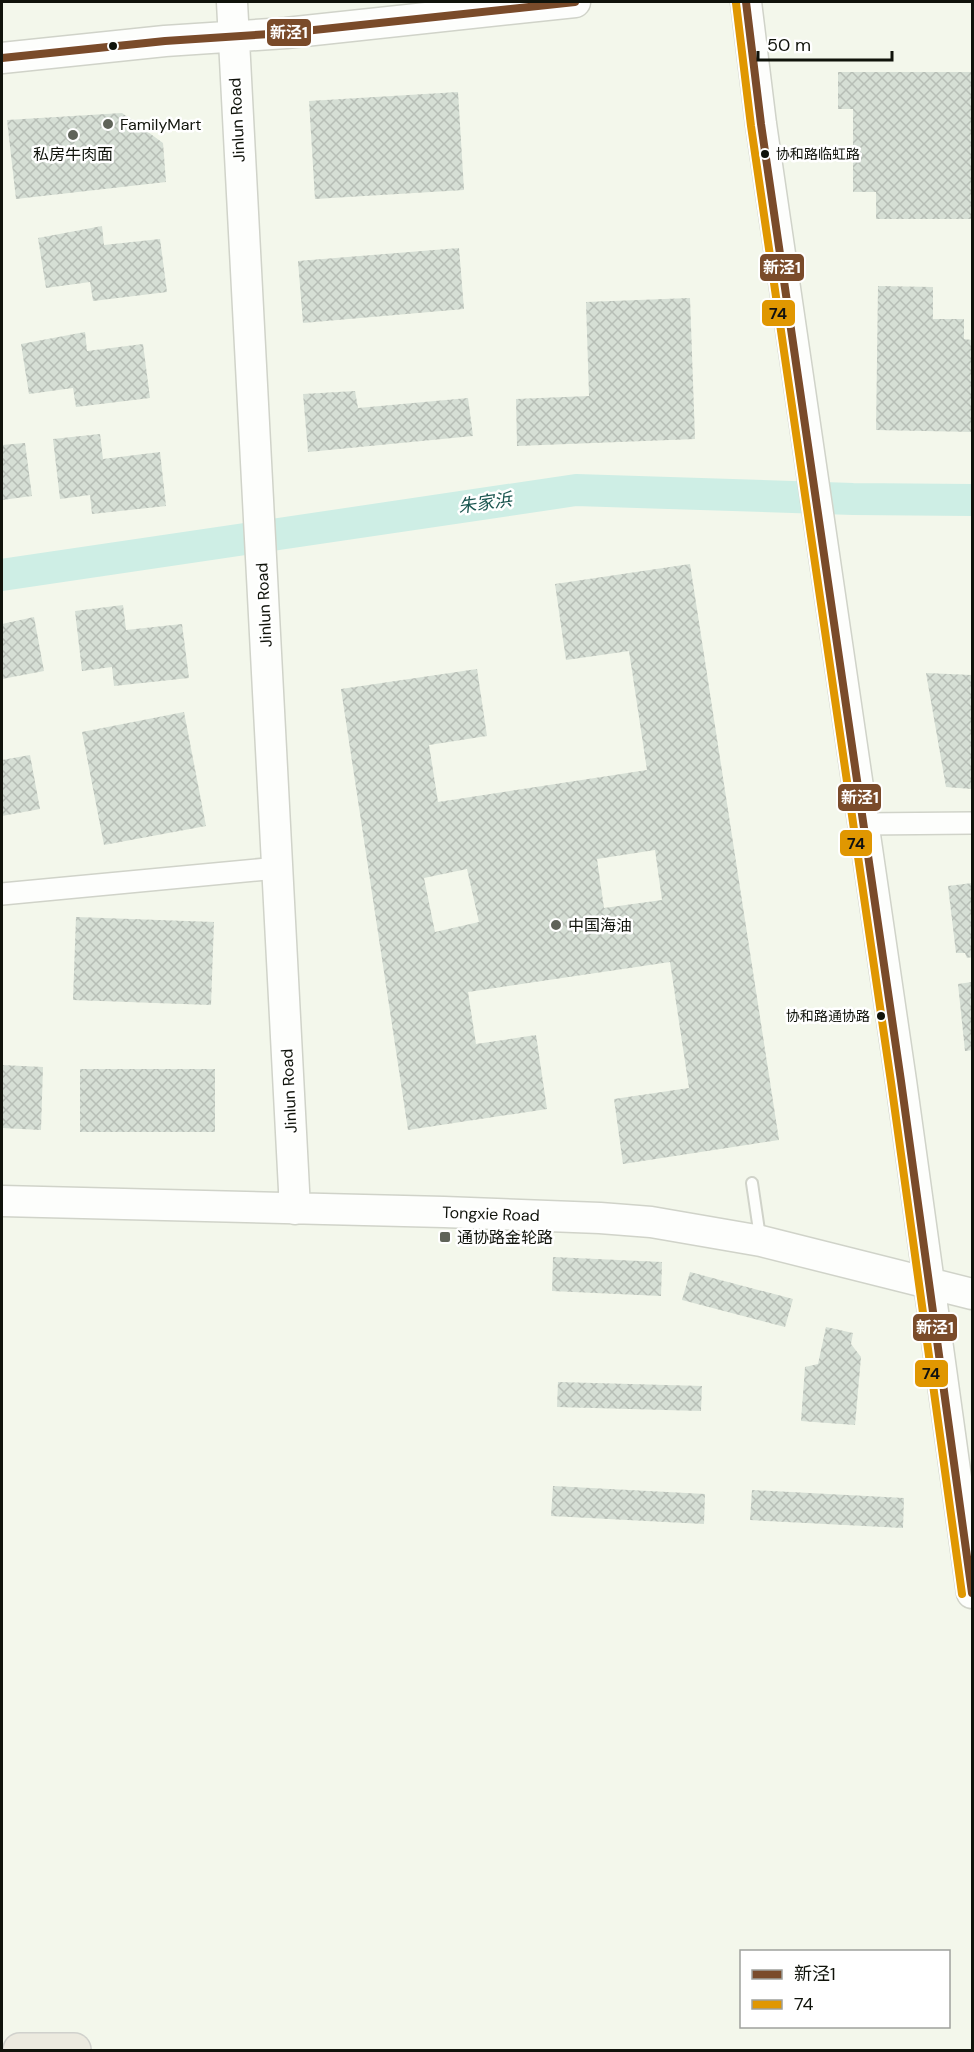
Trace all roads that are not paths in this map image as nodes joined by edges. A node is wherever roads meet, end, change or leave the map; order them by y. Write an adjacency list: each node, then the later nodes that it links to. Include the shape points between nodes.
1 (232, 2): 5 (street, Jinlun Road)
2 (575, 2): 4 (street)
3 (746, 2): 8 (street)
4 (492, 6): 5 (street, via 285,33)
5 (234, 35): 6 (street); 9 (street, Jinlun Road)
6 (2, 58)
7 (972, 823): 8 (street)
8 (863, 824): 15 (street)
9 (277, 868): 10 (street); 13 (street, Jinlun Road)
10 (2, 894)
11 (752, 1183): 14 (lane)
12 (2, 1201): 13 (street, Tongxie Road)
13 (295, 1209): 14 (street, Tongxie Road, via 600,1218 705,1230)
14 (760, 1241): 15 (street, Tongxie Road)
15 (928, 1283): 16 (street, Tongxie Road); 17 (street)
16 (972, 1294)
17 (972, 1593)
18 (2, 2043): 19 (main road)
19 (28, 2050): 20 (main road)
20 (74, 2050)

